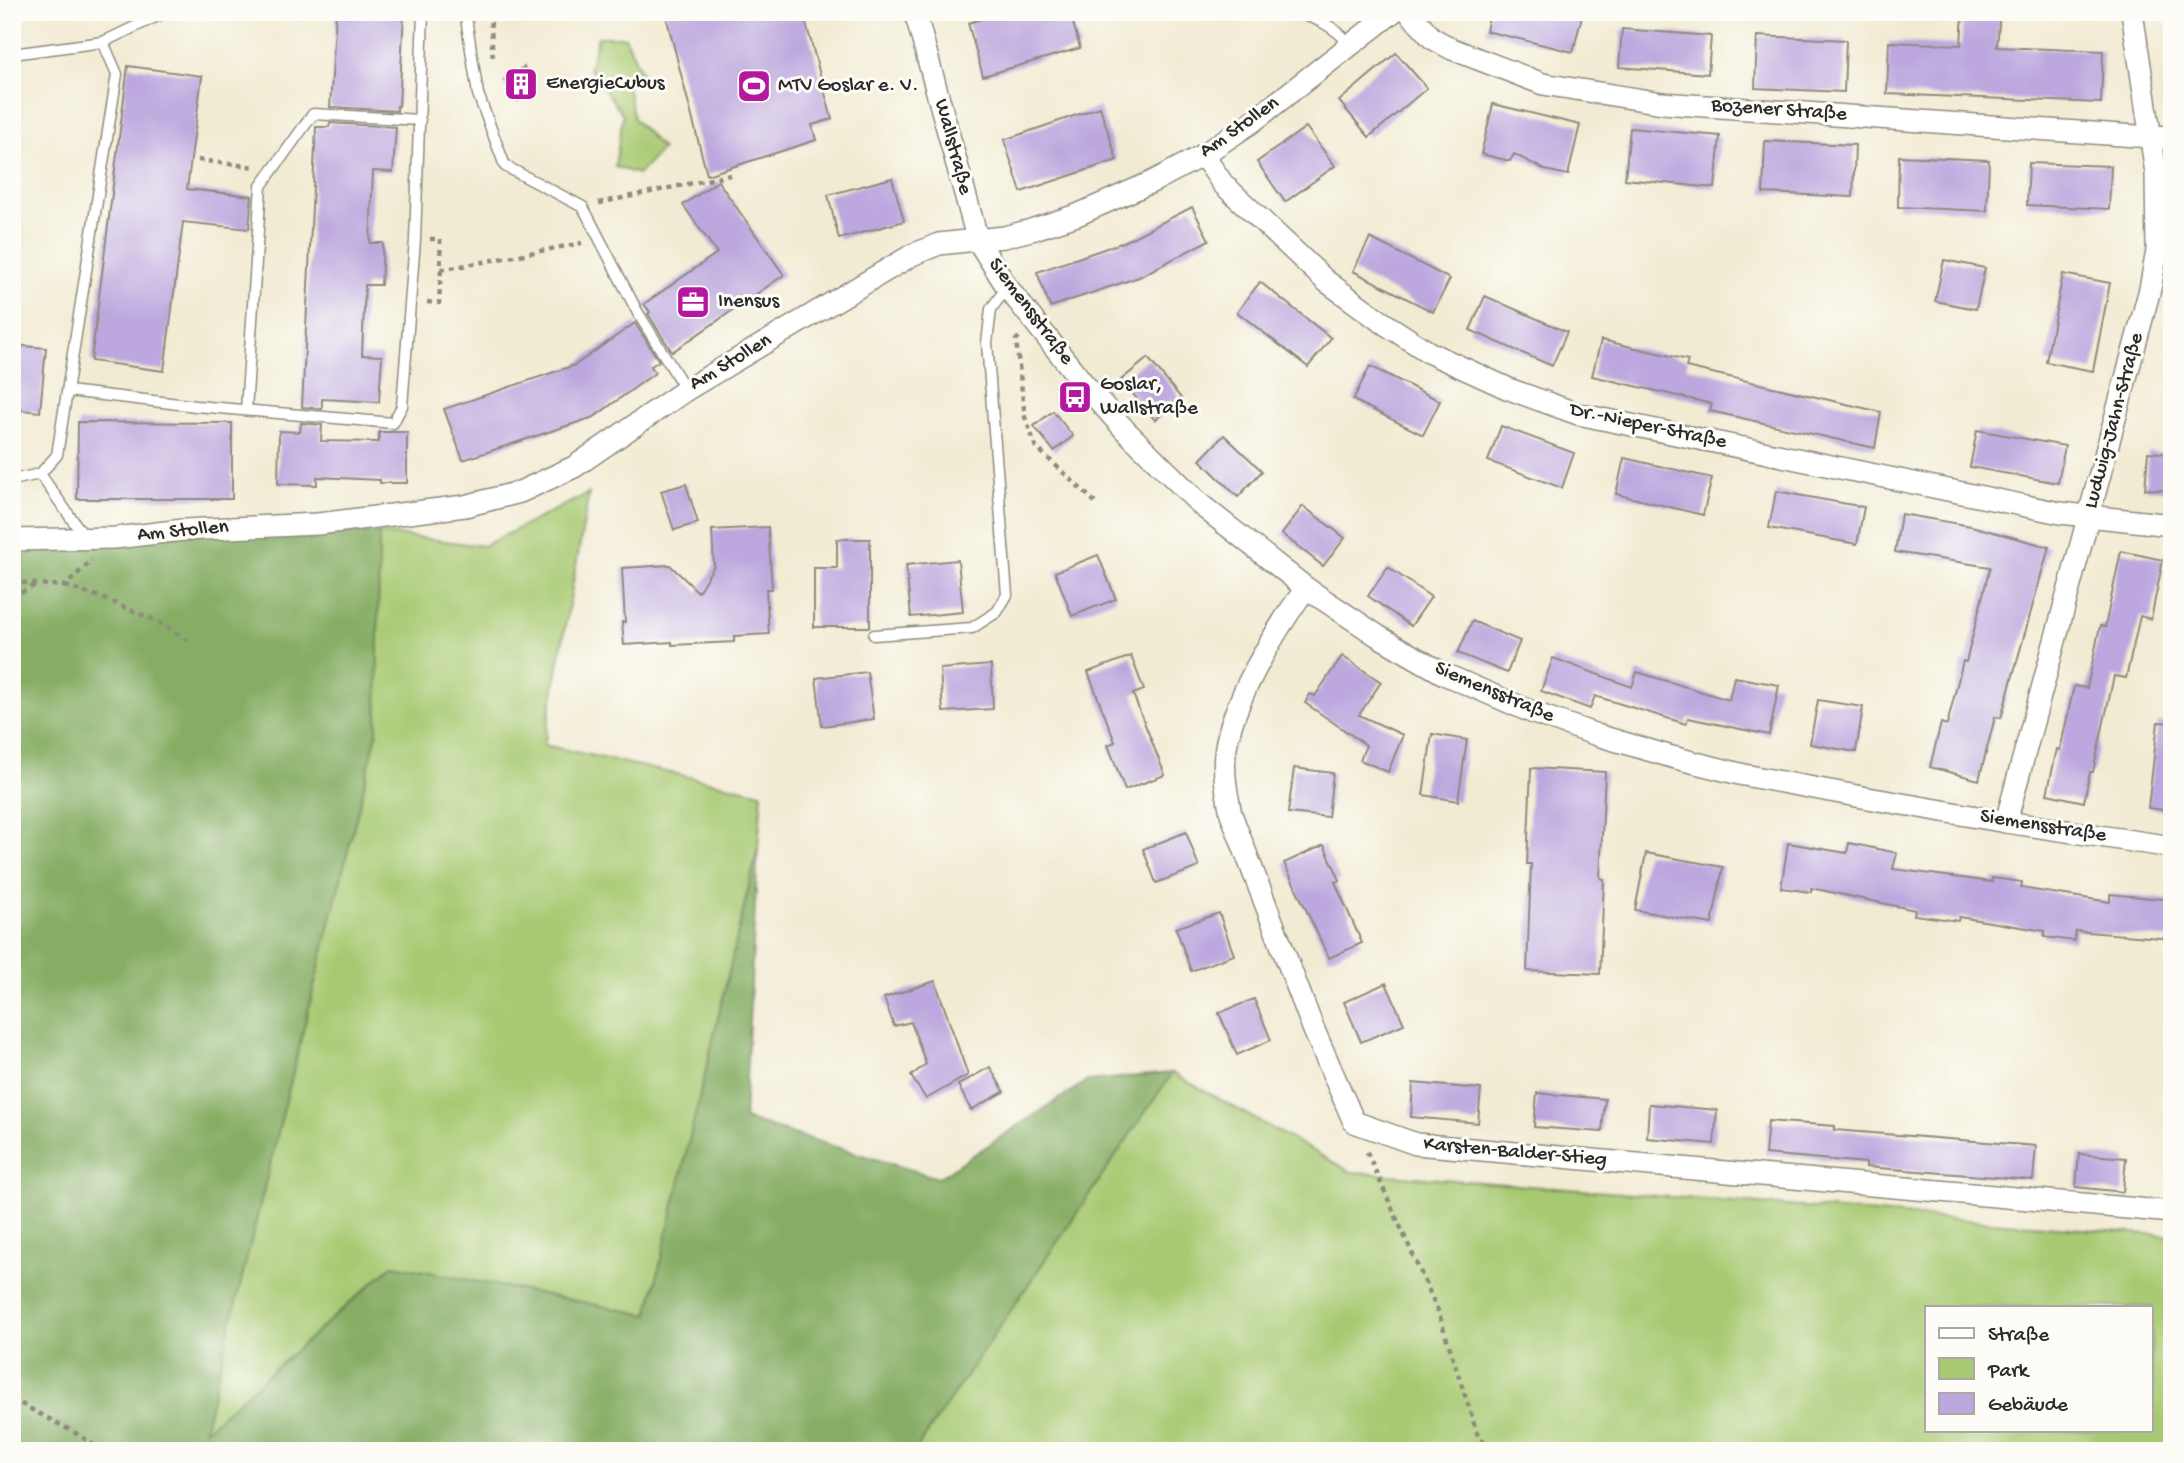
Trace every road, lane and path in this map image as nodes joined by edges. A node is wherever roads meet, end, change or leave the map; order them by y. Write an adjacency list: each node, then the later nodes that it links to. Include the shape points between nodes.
1 (166, 12): 9 (lane)
2 (424, 12): 12 (lane)
3 (465, 12): 18 (lane, via 478,94 505,166)
4 (915, 12): 21 (street, Wallstraße)
5 (1289, 12): 10 (lane, via 1325,22)
6 (1393, 12): 10 (street, Am Stollen)
7 (1409, 12): 13 (street, Bozener Straße, via 1433,38 1452,49 1543,85 1662,103)
8 (2132, 12): 13 (street, Ludwig-Jahn-Straße)
9 (103, 42): 11 (lane); 27 (lane, via 117,74)
10 (1352, 46): 14 (street, Am Stollen)
11 (12, 54)
12 (419, 120): 16 (lane, via 313,114); 19 (lane)
13 (2161, 136): 32 (street, Ludwig-Jahn-Straße, via 2155,173 2157,251 2150,289)
14 (1203, 155): 21 (street, Am Stollen, via 1077,215); 32 (street, Dr.-Nieper-Straße, via 1223,184 1326,281 1430,353 1509,389 1578,414)
15 (198, 160): 16 (path)
16 (273, 169): 28 (lane, via 261,186)
17 (735, 174): 18 (path)
18 (583, 207): 20 (lane)
19 (415, 240): 22 (path, via 440,239); 24 (lane)
20 (600, 240): 22 (path); 26 (lane)
21 (978, 241): 23 (street, Siemensstraße); 26 (street, Am Stollen, via 939,244 912,255)
22 (441, 269): 24 (path, via 439,303)
23 (1007, 287): 25 (street, Siemensstraße); 42 (lane, via 991,309 987,343 1007,595 997,612 972,628)
24 (409, 301): 28 (lane, via 402,406 393,423)
25 (1035, 323): 31 (path, via 1016,340 1025,417 1036,447); 40 (street, Siemensstraße, via 1125,430 1201,505)
26 (685, 390): 34 (street, Am Stollen, via 574,467 520,492 466,506 318,524)
27 (68, 391): 28 (lane); 29 (lane, via 57,455)
28 (246, 410)
29 (40, 474): 30 (lane); 35 (lane)
30 (12, 480)
31 (1096, 503)
32 (2089, 517): 33 (street, Dr.-Nieper-Straße); 44 (street, Ludwig-Jahn-Straße)
33 (2172, 525)
34 (115, 538): 35 (street, Am Stollen); 39 (path)
35 (86, 539): 36 (street, Am Stollen)
36 (12, 540)
37 (12, 582): 38 (path)
38 (36, 585): 39 (path); 41 (path)
39 (65, 586): 43 (path, via 159,622)
40 (1306, 588): 44 (street, Siemensstraße, via 1444,674 1597,735 1744,775); 46 (street, via 1259,663 1232,721 1225,783 1231,814)
41 (12, 597)
42 (874, 635)
43 (190, 642)
44 (2006, 822): 45 (street, Siemensstraße)
45 (2172, 847)
46 (1354, 1122): 47 (street, Karsten-Balder-Stieg, via 1416,1144); 50 (path, via 1437,1311 1478,1436)
47 (2172, 1212)
48 (12, 1399): 49 (path)
49 (102, 1451)
50 (1495, 1451)

